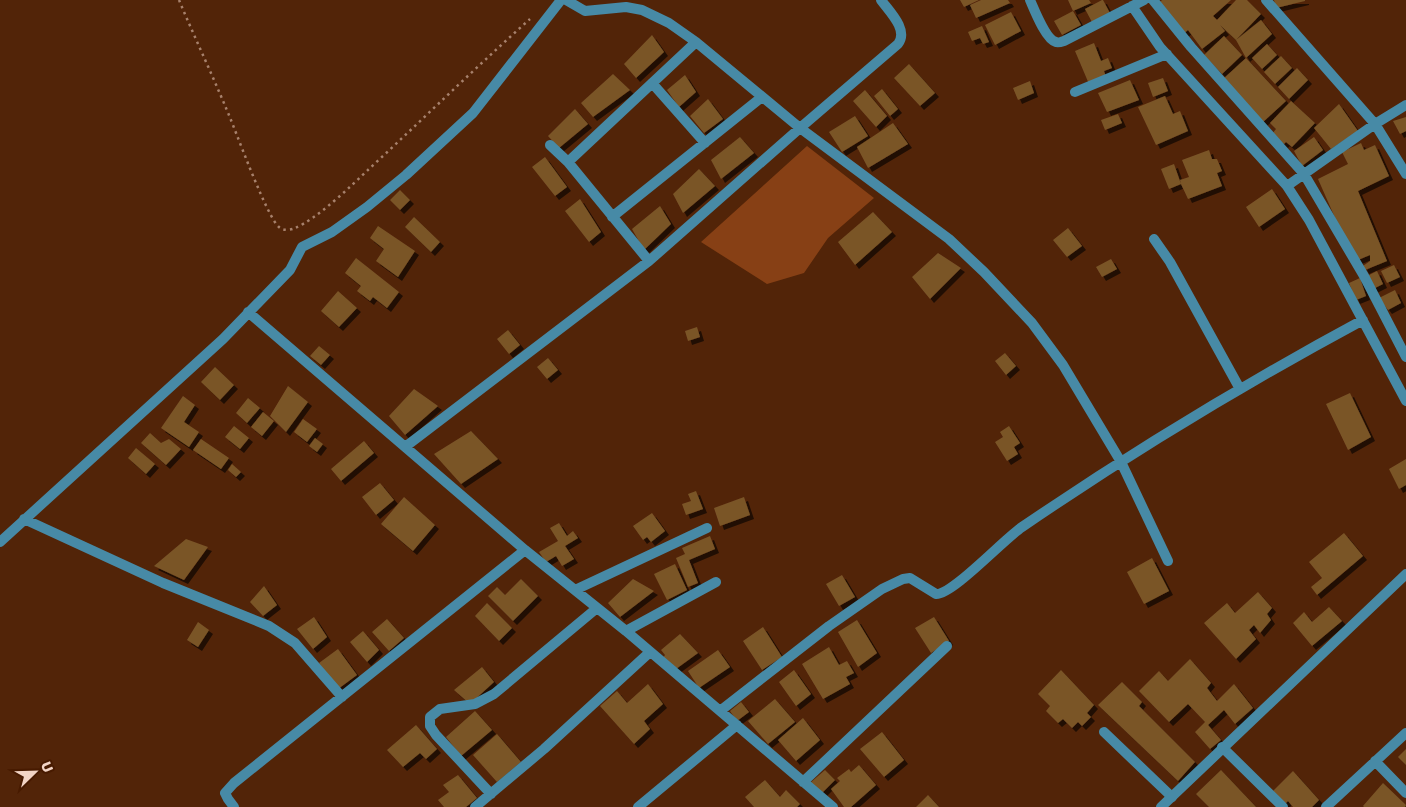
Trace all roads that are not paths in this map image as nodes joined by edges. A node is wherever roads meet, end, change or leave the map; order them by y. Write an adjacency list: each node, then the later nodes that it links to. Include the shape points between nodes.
1 (561, 0): 26 (street, via 473,113 367,208 332,232 302,247 290,270)
2 (566, 0): 9 (street, via 585,11 626,7 642,10 669,23)
3 (881, 0): 16 (street, via 901,29 901,39)
4 (1030, 0): 8 (street, via 1048,36 1056,42 1064,41)
5 (1144, 0): 8 (street)
6 (1153, 0): 20 (street)
7 (1266, 0): 15 (street)
8 (1132, 6): 10 (street)
9 (696, 42): 11 (street); 13 (street)
10 (1167, 54): 12 (street); 22 (street)
11 (652, 83): 17 (street); 19 (street)
12 (1075, 92)
13 (762, 97): 16 (street); 17 (street)
14 (1406, 105): 15 (street)
15 (1375, 124): 20 (street); 21 (street)
16 (800, 128): 25 (street); 32 (street, via 949,240 990,279 1032,323 1063,365)
17 (705, 144): 23 (street)
18 (550, 145): 19 (street)
19 (568, 162): 23 (street)
20 (1304, 174): 22 (street); 28 (street, via 1364,276)
21 (1406, 174)
22 (1287, 186): 27 (street)
23 (612, 217): 25 (street)
24 (1154, 239): 29 (street)
25 (649, 261): 31 (street)
26 (248, 312): 31 (street); 33 (street, via 223,339)
27 (1363, 320): 29 (street); 30 (street)
28 (1406, 357)
29 (1240, 389): 32 (street)
30 (1406, 401)
31 (405, 446): 36 (street)
32 (1121, 462): 37 (street); 46 (street, via 1020,529 959,583 944,592 931,592 910,578 882,589)
33 (24, 519): 35 (street); 45 (street, via 163,583 270,626 295,643)
34 (707, 528): 40 (street)
35 (0, 542)
36 (525, 550): 40 (street); 45 (street)
37 (1168, 561)
38 (1406, 574): 50 (street)
39 (716, 582): 42 (street)
40 (574, 590): 41 (street)
41 (597, 608): 42 (street); 54 (street, via 494,694 474,704 440,709 430,717 430,726 436,735)
42 (626, 631): 44 (street)
43 (947, 646): 52 (street)
44 (650, 652): 46 (street); 54 (street)
45 (342, 697): 56 (street, via 229,787 226,795)
46 (720, 711): 47 (street)
47 (737, 725): 52 (street); 58 (street)
48 (1104, 732): 55 (street)
49 (1406, 733): 51 (street)
50 (1222, 747): 55 (street); 61 (street)
51 (1375, 760): 53 (street); 62 (street)
52 (803, 782): 59 (street)
53 (1406, 793)
54 (491, 794): 57 (street)
55 (1172, 797): 60 (street)
56 (234, 807)
57 (475, 807)
58 (638, 807)
59 (833, 807)
60 (1161, 807)
61 (1282, 807)
62 (1326, 807)

